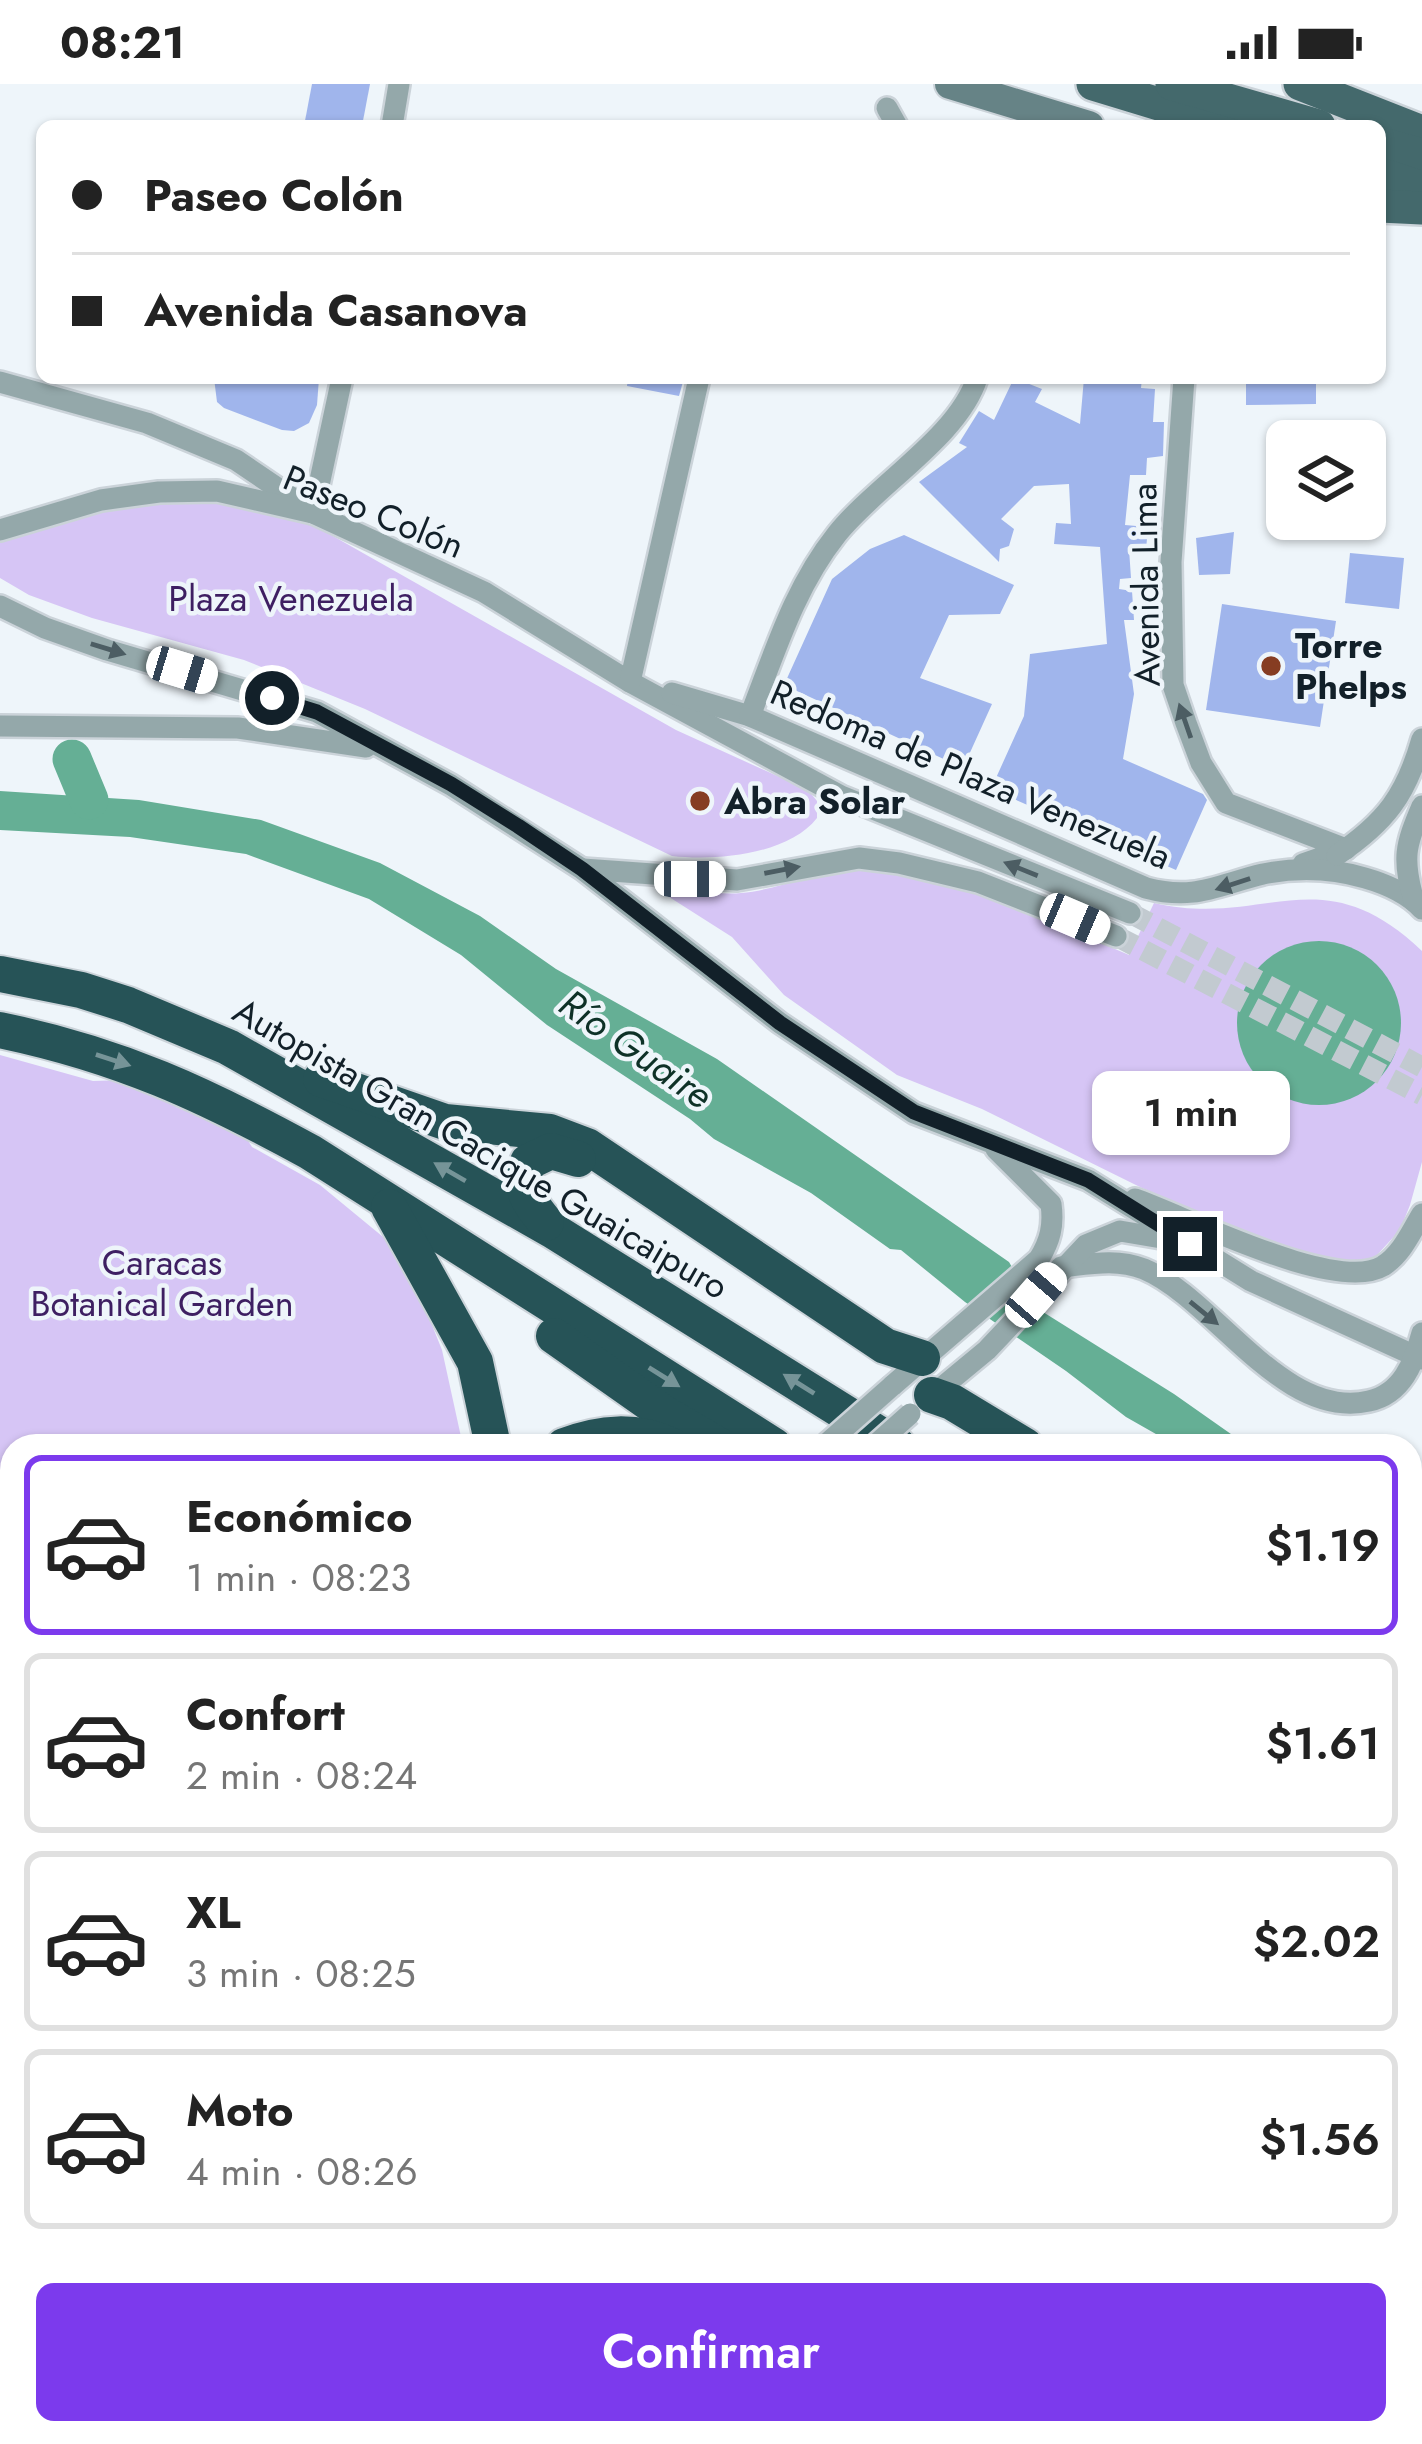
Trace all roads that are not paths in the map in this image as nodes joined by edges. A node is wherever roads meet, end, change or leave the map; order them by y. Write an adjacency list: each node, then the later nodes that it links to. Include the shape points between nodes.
1 (399, 84): 7 (street)
2 (950, 84): 8 (main road)
3 (1093, 84): 9 (main road)
4 (1172, 84): 10 (main road)
5 (1304, 84): 6 (main road); 11 (main road)
6 (1422, 114)
7 (393, 120)
8 (1069, 120)
9 (1211, 120)
10 (1298, 120)
11 (1422, 132)
12 (1386, 145): 13 (main road)
13 (1422, 155)
14 (1386, 176): 15 (main road)
15 (1422, 188)
16 (1386, 206): 18 (main road)
17 (1386, 208): 19 (main road)
18 (1422, 208)
19 (1422, 219)
20 (0, 382): 25 (street, via 165,430 236,460)
21 (341, 384): 25 (street)
22 (698, 384): 28 (street)
23 (974, 384): 29 (street, via 949,425 839,531 801,584)
24 (1184, 384): 34 (street, Avenida Lima, one-way to 24, via 1226,803 1186,723 1173,685 1172,562)
25 (313, 513): 26 (street, Paseo Colón, via 217,491 159,492); 28 (street, Paseo Colón, via 484,592)
26 (0, 530)
27 (0, 606): 32 (street, one-way to 32, via 107,650 317,712)
28 (630, 682): 29 (street, Redoma de Plaza Venezuela); 39 (street, one-way to 28, via 841,796)
29 (750, 716): 37 (street, Redoma de Plaza Venezuela, one-way to 29, via 1176,896 1146,888)
30 (0, 726): 32 (street, via 238,728)
31 (1422, 739): 34 (street, via 1401,799)
32 (384, 751): 36 (street)
33 (1422, 806): 38 (street, via 1406,844)
34 (1346, 849): 35 (street); 37 (street)
35 (1316, 868): 37 (street, Redoma de Plaza Venezuela); 38 (street, Redoma de Plaza Venezuela, via 1376,882)
36 (582, 869): 40 (street, one-way to 40, via 737,880 859,858 899,863 978,882); 44 (street, via 851,1073 914,1112)
37 (1285, 871)
38 (1418, 905)
39 (1130, 913)
40 (1116, 936)
41 (0, 974): 43 (highway, Autopista Gran Cacique Guaicaipuro, via 128,1005)
42 (0, 1030): 46 (highway, one-way to 46, via 203,1095)
43 (227, 1047): 48 (highway, Autopista Gran Cacique Guaicaipuro, one-way to 43); 54 (highway, via 426,1117 550,1132 586,1146 885,1346)
44 (981, 1137): 45 (street); 54 (street, via 1051,1204 1052,1233 1039,1259)
45 (1106, 1190): 47 (street, via 1340,1274 1380,1268); 49 (street)
46 (387, 1204): 51 (highway); 58 (highway, via 505,1302); 59 (highway, one-way to 59)
47 (1422, 1214)
48 (552, 1231): 55 (highway, Autopista Gran Cacique Guaicaipuro, one-way to 48); 55 (highway, via 522,1185 528,1162 551,1151 585,1163 877,1367)
49 (1190, 1244): 50 (street, via 1120,1231); 53 (street, via 1251,1281)
50 (1061, 1267): 53 (street, one-way to 53, via 1124,1262 1147,1270 1324,1400 1383,1398); 55 (street, via 987,1350)
51 (443, 1304): 56 (highway); 57 (highway, via 475,1362)
52 (1422, 1333): 53 (street)
53 (1419, 1357)
54 (922, 1358): 55 (street)
55 (905, 1405): 60 (street, bridge); 61 (street, bridge); 62 (highway, via 952,1402)
56 (478, 1434)
57 (491, 1434)
58 (700, 1434)
59 (755, 1434)
60 (848, 1434)
61 (883, 1434)
62 (1005, 1434)

